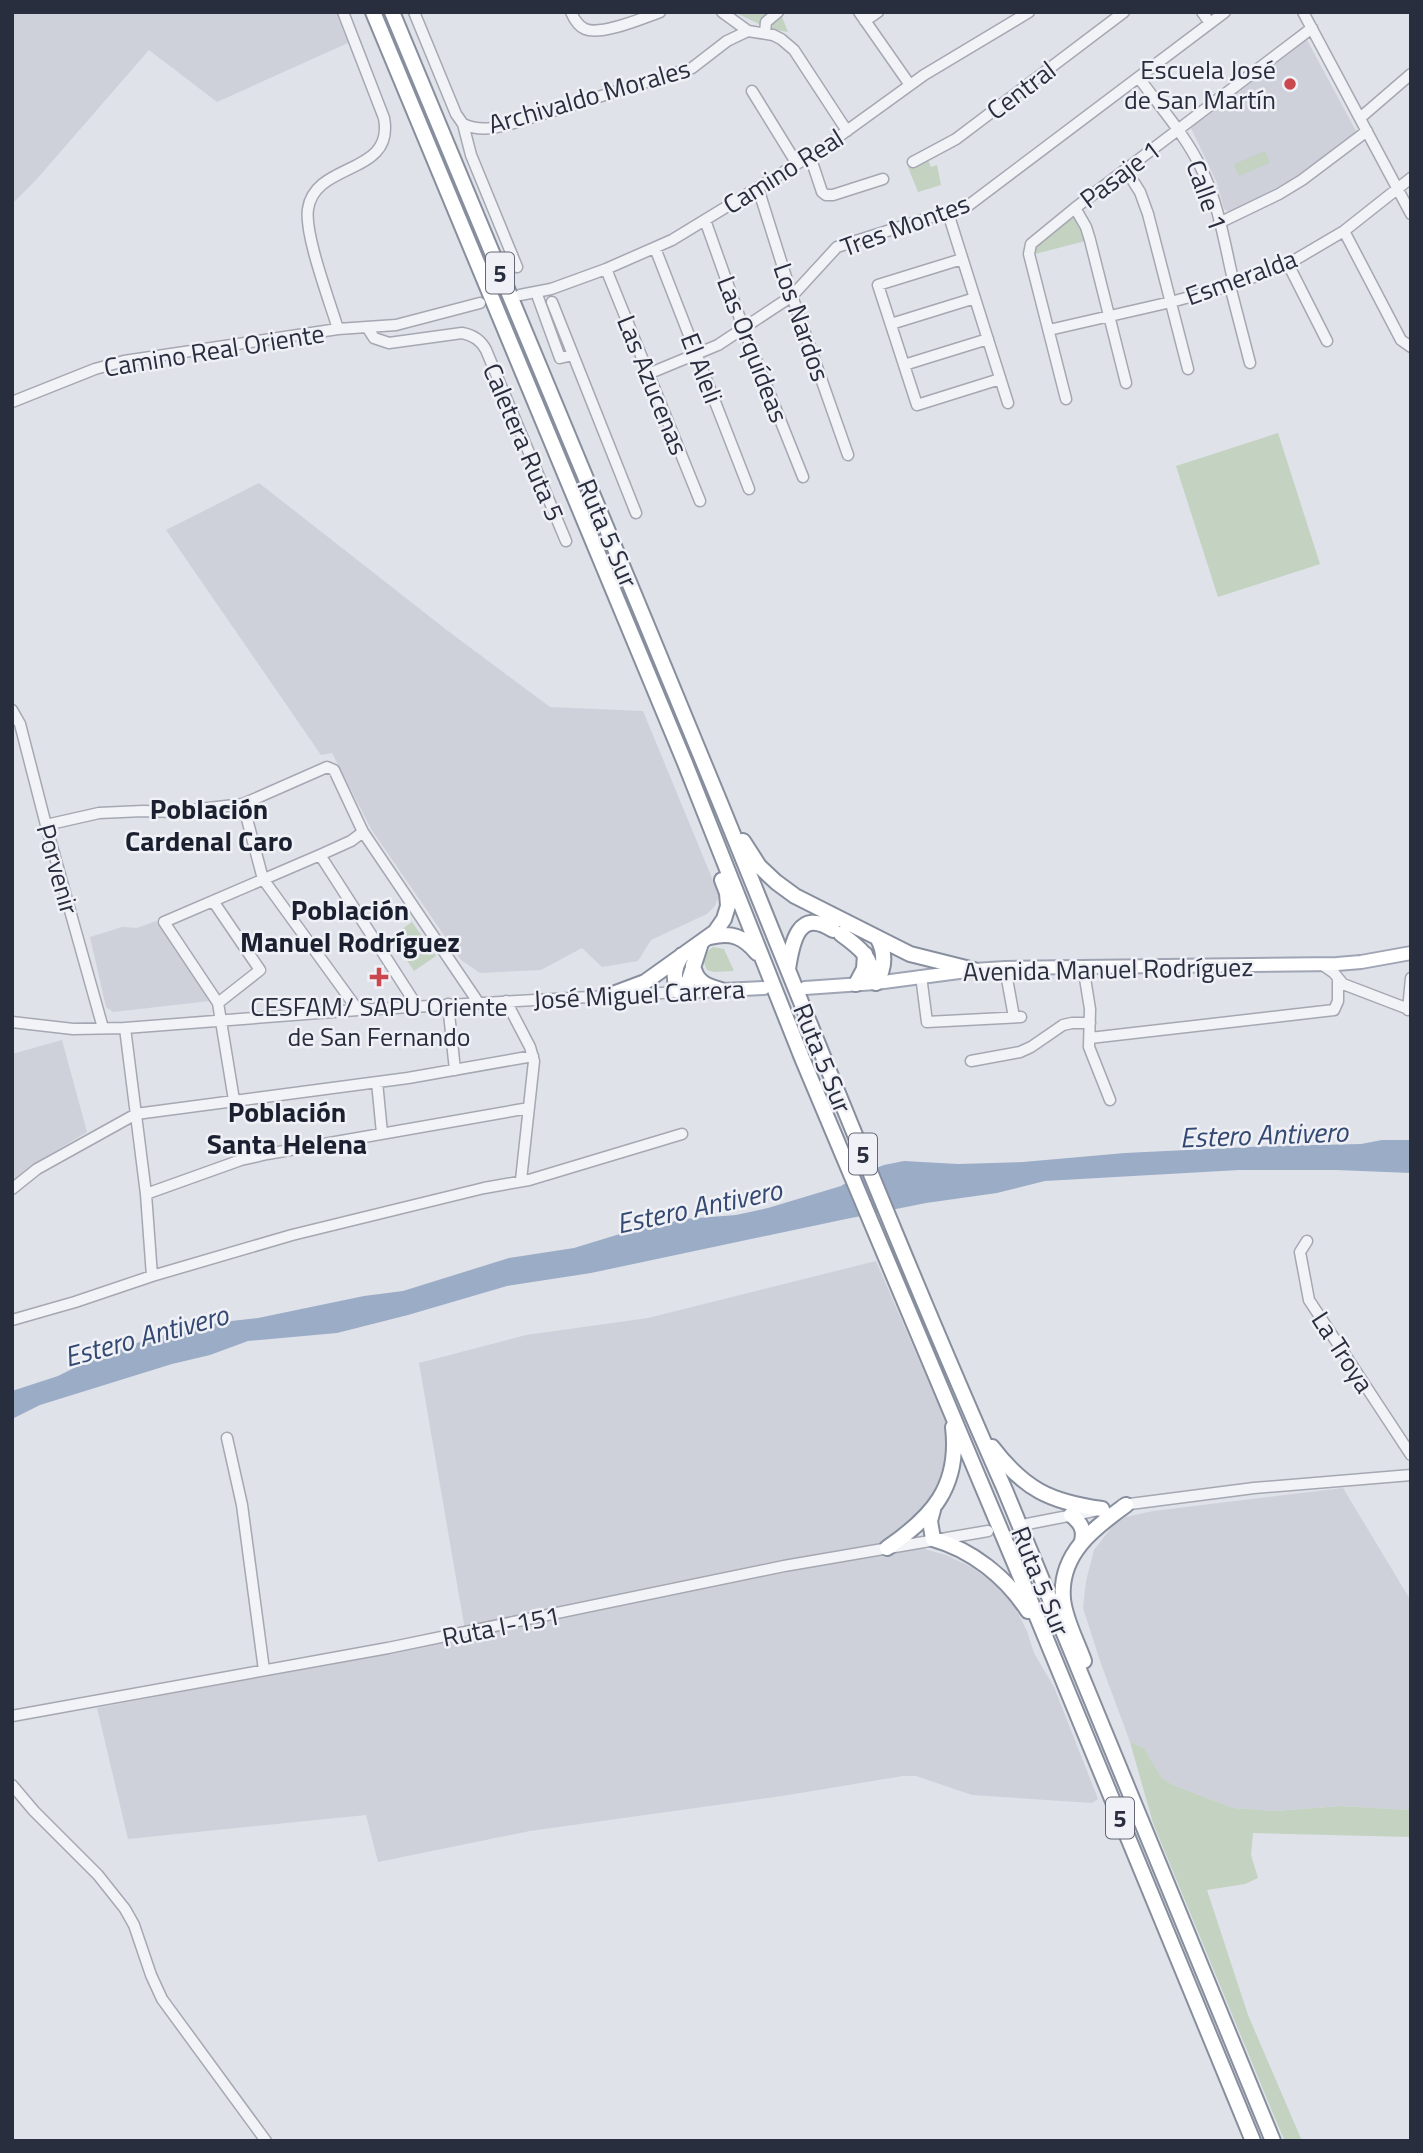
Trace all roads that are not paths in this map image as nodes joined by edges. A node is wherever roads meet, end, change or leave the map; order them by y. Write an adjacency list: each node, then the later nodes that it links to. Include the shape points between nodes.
1 (344, 12): 60 (street, via 386,130 376,153 325,181 308,207 311,238)
2 (373, 12): 83 (highway, Ruta 5 Sur / 5)
3 (392, 12): 84 (highway, Ruta 5 Sur / 5)
4 (414, 12): 25 (street)
5 (571, 12): 6 (street, via 578,24 592,31)
6 (660, 12)
7 (722, 12): 18 (street)
8 (778, 12): 19 (street, via 766,22)
9 (877, 12): 15 (street)
10 (1029, 12): 22 (street, Camino Real)
11 (1124, 12): 30 (street, Central, via 956,139)
12 (1202, 12): 16 (street)
13 (1225, 12): 16 (street, Tres Montes)
14 (1303, 12): 17 (street)
15 (862, 17): 22 (street)
16 (1210, 23): 21 (street, Tres Montes)
17 (1312, 28): 24 (street); 26 (street, Pasaje 1)
18 (748, 31): 19 (street); 25 (street, Archivaldo Morales, via 692,68 514,123 489,129)
19 (765, 33): 27 (street, via 781,39 800,58)
20 (1411, 74): 24 (street)
21 (1139, 78): 26 (street, Calle 1); 38 (street, Tres Montes, via 976,201)
22 (910, 85): 27 (street, Camino Real)
23 (752, 91): 31 (street)
24 (1360, 118): 28 (street)
25 (463, 124): 46 (street)
26 (1177, 130): 32 (street, Pasaje 1); 41 (street, Calle 1, via 1201,167)
27 (847, 131): 29 (street, Camino Real)
28 (1367, 131): 36 (street); 41 (street, via 1302,180)
29 (810, 156): 31 (street, Camino Real); 34 (street, via 826,195)
30 (913, 162)
31 (797, 164): 35 (street, Camino Real)
32 (1126, 170): 37 (street, Pasaje 1); 53 (street, via 1148,214)
33 (1411, 178): 36 (street, Esmeralda)
34 (883, 179)
35 (758, 188): 40 (street, Camino Real); 51 (street, Los Nardos)
36 (1397, 189): 39 (street); 42 (street, Esmeralda)
37 (1075, 208): 56 (street, via 1086,227); 61 (street, Pasaje 1, via 1031,244)
38 (948, 213): 44 (street); 51 (street, Tres Montes, via 833,249)
39 (1411, 214)
40 (705, 220): 43 (street, Camino Real); 59 (street, Las Orquídeas)
41 (1219, 223): 48 (street, Calle 1)
42 (1344, 232): 45 (street, Esmeralda); 64 (street, via 1401,340)
43 (655, 248): 47 (street, Camino Real); 66 (street, El Aleli)
44 (962, 259): 52 (street); 57 (street, via 878,285)
45 (1288, 264): 48 (street, Esmeralda); 63 (street)
46 (517, 267)
47 (606, 270): 49 (street, Camino Real); 70 (street, Las Azucenas)
48 (1232, 285): 53 (street, Esmeralda); 67 (street, Calle 1)
49 (536, 292): 50 (street, Camino Real); 65 (street, via 560,358)
50 (520, 295)
51 (792, 296): 59 (street, Tres Montes); 76 (street, Los Nardos)
52 (975, 298): 57 (street); 62 (street)
53 (1171, 302): 56 (street, Esmeralda); 69 (street)
54 (481, 303): 58 (street, via 407,323)
55 (552, 303): 65 (street)
56 (1110, 316): 61 (street, Esmeralda); 72 (street)
57 (891, 324): 68 (street)
58 (367, 327): 60 (street); 81 (street, Caletera Ruta 5, via 374,338 389,344 462,333 481,342)
59 (743, 327): 66 (street, Tres Montes); 77 (street, Las Orquídeas)
60 (338, 329): 74 (street, Camino Real Oriente, via 124,360)
61 (1049, 330): 73 (street)
62 (988, 339): 68 (street); 71 (street)
63 (1327, 341)
64 (1410, 347)
65 (573, 355): 80 (street)
66 (697, 355): 70 (street, Tres Montes); 78 (street, El Aleli)
67 (1250, 363)
68 (904, 365): 71 (street, via 917,405)
69 (1188, 369)
70 (648, 374): 79 (street, Las Azucenas)
71 (1000, 379): 75 (street)
72 (1126, 383)
73 (1066, 399)
74 (12, 402)
75 (1008, 403)
76 (848, 455)
77 (803, 477)
78 (749, 489)
79 (700, 500)
80 (636, 513)
81 (566, 541)
82 (12, 710): 86 (street, Porvenir, via 20,724)
83 (685, 763): 92 (highway, via 728,900 723,919); 96 (highway, Ruta 5 Sur / 5)
84 (718, 797): 91 (highway, via 759,866 776,882); 102 (highway, Ruta 5 Sur / 5)
85 (243, 804): 86 (street, via 174,812 99,813); 87 (street, via 327,767 334,769); 89 (street)
86 (46, 825): 125 (street, Porvenir)
87 (363, 832): 88 (street); 115 (street)
88 (320, 855): 89 (street); 118 (street)
89 (263, 879): 90 (street); 119 (street)
90 (213, 901): 116 (street, via 260,970); 116 (street, via 164,922)
91 (878, 939): 101 (highway, via 921,958); 106 (highway, via 884,959)
92 (706, 940): 95 (highway); 96 (highway, via 729,934 740,937)
93 (864, 953): 102 (highway, via 837,932 814,923 800,929 793,941); 106 (highway); 107 (highway, via 864,969)
94 (1411, 953): 97 (main road, Avenida Manuel Rodríguez)
95 (688, 959): 111 (highway, via 700,982); 112 (highway, via 689,980); 113 (highway)
96 (765, 962): 143 (highway, Ruta 5 Sur / 5)
97 (1343, 963): 98 (main road, Avenida Manuel Rodríguez); 110 (street, via 1344,977)
98 (1321, 964): 99 (main road, Avenida Manuel Rodríguez); 104 (street)
99 (1083, 967): 100 (main road, Avenida Manuel Rodríguez); 123 (street)
100 (1005, 968): 101 (main road, Avenida Manuel Rodríguez); 103 (street, via 1018,1017 927,1022)
101 (974, 970): 103 (main road, Avenida Manuel Rodríguez)
102 (788, 971): 144 (highway, Ruta 5 Sur / 5)
103 (921, 976): 106 (main road, Avenida Manuel Rodríguez)
104 (1338, 978): 110 (street); 126 (street, via 1334,1010)
105 (1411, 978): 120 (street)
106 (876, 983): 107 (main road, Avenida Manuel Rodríguez)
107 (856, 984): 109 (main road, Avenida Manuel Rodríguez)
108 (764, 988): 111 (main road, José Miguel Carrera)
109 (805, 988)
110 (1357, 988): 120 (street)
111 (721, 990): 112 (main road, José Miguel Carrera)
112 (680, 992): 113 (street, José Miguel Carrera)
113 (613, 994): 114 (street, José Miguel Carrera)
114 (506, 1001): 115 (street, José Miguel Carrera); 127 (street)
115 (478, 1002): 117 (street, José Miguel Carrera)
116 (218, 1003): 121 (street)
117 (448, 1004): 118 (street, José Miguel Carrera); 129 (street)
118 (417, 1006): 119 (street, José Miguel Carrera)
119 (358, 1010): 121 (street, José Miguel Carrera)
120 (1409, 1010)
121 (222, 1019): 124 (street, José Miguel Carrera); 131 (street)
122 (12, 1022): 125 (street, José Miguel Carrera)
123 (1090, 1023): 126 (street); 128 (street, via 1063,1026 1020,1052)
124 (125, 1027): 125 (street, José Miguel Carrera); 134 (street)
125 (103, 1028)
126 (1090, 1038): 132 (street, via 1091,1054)
127 (533, 1056): 129 (street); 133 (street)
128 (971, 1061)
129 (455, 1070): 130 (street)
130 (377, 1082): 131 (street); 135 (street)
131 (234, 1100): 134 (street)
132 (1110, 1100)
133 (529, 1108): 135 (street); 137 (street)
134 (136, 1114): 138 (street, via 55,1158); 139 (street)
135 (382, 1133): 139 (street, via 251,1157)
136 (682, 1134): 137 (street)
137 (522, 1180): 141 (street, via 292,1235)
138 (12, 1189)
139 (146, 1194): 141 (street)
140 (1307, 1241): 146 (street, La Troya, via 1300,1252 1309,1300)
141 (152, 1276): 142 (street)
142 (12, 1320)
143 (950, 1408): 150 (highway, via 953,1458 948,1481); 157 (highway, Ruta 5 Sur / 5)
144 (971, 1414): 149 (highway, via 1008,1468 1026,1484 1054,1498); 160 (highway, Ruta 5 Sur / 5)
145 (227, 1438): 158 (street, via 242,1505)
146 (1411, 1455)
147 (1411, 1475): 148 (street)
148 (1126, 1505): 149 (street); 155 (highway)
149 (1102, 1509): 151 (street)
150 (933, 1510): 154 (highway); 156 (highway)
151 (1071, 1515): 152 (street); 155 (highway, via 1082,1527)
152 (1027, 1524)
153 (988, 1531): 154 (street, Ruta I-151)
154 (933, 1539): 156 (street, Ruta I-151); 157 (highway, via 968,1554 999,1576)
155 (1082, 1541): 160 (highway, via 1067,1568 1063,1600)
156 (887, 1548): 158 (street, Ruta I-151)
157 (1047, 1640): 163 (highway, Ruta 5 Sur / 5)
158 (264, 1670): 159 (street, Ruta I-151)
159 (12, 1716)
160 (1103, 1729): 164 (highway, Ruta 5 Sur / 5)
161 (12, 1784): 162 (street, via 125,1909 162,1999)
162 (266, 2141)
163 (1253, 2141)
164 (1273, 2141)

